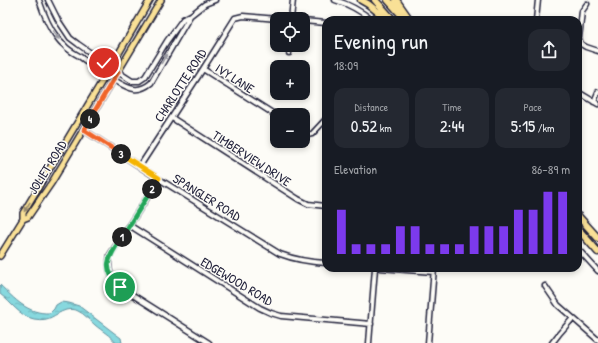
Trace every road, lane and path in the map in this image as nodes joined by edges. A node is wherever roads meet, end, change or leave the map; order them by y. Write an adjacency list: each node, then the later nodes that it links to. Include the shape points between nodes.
1 (39, 0): 31 (street, one-way to 31, via 46,19 65,46)
2 (48, 0): 28 (street, via 70,38)
3 (150, 0): 28 (main road, JOLIET ROAD)
4 (161, 0): 30 (main road, JOLIET ROAD)
5 (215, 0): 15 (street)
6 (292, 0): 14 (street)
7 (335, 0): 16 (street)
8 (361, 0): 17 (highway)
9 (375, 0): 18 (highway)
10 (388, 0): 19 (highway)
11 (396, 0): 20 (highway)
12 (538, 0): 21 (street)
13 (587, 4): 22 (street)
14 (291, 12)
15 (190, 15): 30 (street, via 179,24 145,77 139,81 132,81); 32 (street, one-way to 15, via 130,88 141,89 151,82)
16 (366, 16)
17 (383, 16)
18 (389, 16)
19 (402, 16)
20 (407, 16)
21 (536, 16)
22 (581, 16)
23 (270, 18): 29 (street, CHARLOTTE ROAD, via 243,16 235,18)
24 (310, 22): 25 (street)
25 (322, 23)
26 (582, 44): 27 (street)
27 (598, 51)
28 (111, 67): 30 (street); 31 (main road, JOLIET ROAD)
29 (203, 69): 36 (street, IVY LANE); 37 (street, CHARLOTTE ROAD)
30 (118, 72): 32 (main road, JOLIET ROAD)
31 (106, 75): 32 (street); 44 (main road, JOLIET ROAD, one-way to 44, via 23,213)
32 (113, 79): 39 (main road, JOLIET ROAD)
33 (598, 92): 35 (street)
34 (582, 94): 35 (street)
35 (596, 103)
36 (270, 112)
37 (172, 118): 41 (street, CHARLOTTE ROAD); 43 (street, TIMBERVIEW DRIVE, via 298,200)
38 (322, 123): 40 (street)
39 (84, 130): 41 (street, SPANGLER ROAD); 44 (main road, JOLIET ROAD, via 42,198 28,217)
40 (310, 135)
41 (140, 166): 42 (street, SPANGLER ROAD)
42 (159, 178): 46 (street); 52 (street, SPANGLER ROAD, via 280,254 301,261)
43 (322, 206)
44 (23, 219): 51 (main road, JOLIET ROAD)
45 (582, 220): 48 (highway)
46 (129, 225): 58 (street, EDGEWOOD ROAD, via 271,313); 60 (street, via 108,262 115,281 120,287)
47 (582, 234): 49 (highway)
48 (598, 238)
49 (598, 252)
50 (582, 253): 53 (street)
51 (0, 256)
52 (322, 263)
53 (598, 271)
54 (376, 272): 58 (street)
55 (433, 272): 62 (street)
56 (545, 286): 57 (street, via 558,305)
57 (573, 318): 59 (street); 63 (street)
58 (371, 324): 61 (street)
59 (598, 340)
60 (209, 343)
61 (369, 343)
62 (428, 343)
63 (552, 343)

